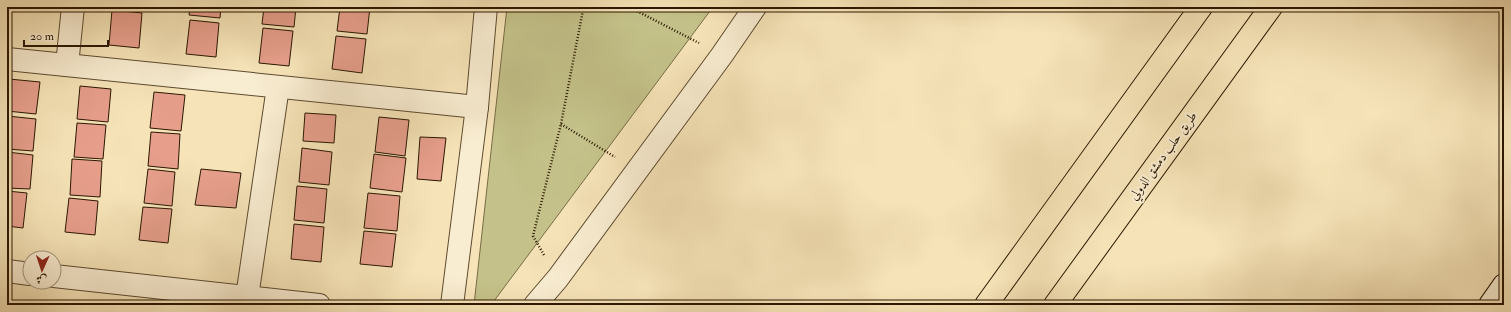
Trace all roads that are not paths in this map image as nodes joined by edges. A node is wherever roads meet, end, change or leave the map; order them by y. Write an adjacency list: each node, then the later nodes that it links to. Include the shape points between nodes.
1 (73, 7): 7 (street)
2 (486, 7): 9 (street)
3 (755, 7): 17 (street, via 558,278)
4 (1201, 7): 18 (highway)
5 (1271, 7): 19 (highway, طريق حلب دمشق الدولي)
6 (7, 59): 7 (street)
7 (67, 65): 8 (street)
8 (278, 88): 9 (street); 14 (street)
9 (477, 107): 16 (street)
10 (7, 271): 11 (street)
11 (22, 273)
12 (62, 277): 14 (street)
13 (1504, 285): 20 (street)
14 (247, 297): 15 (street)
15 (319, 305)
16 (452, 305)
17 (535, 305)
18 (986, 305)
19 (1055, 305)
20 (1490, 305)

